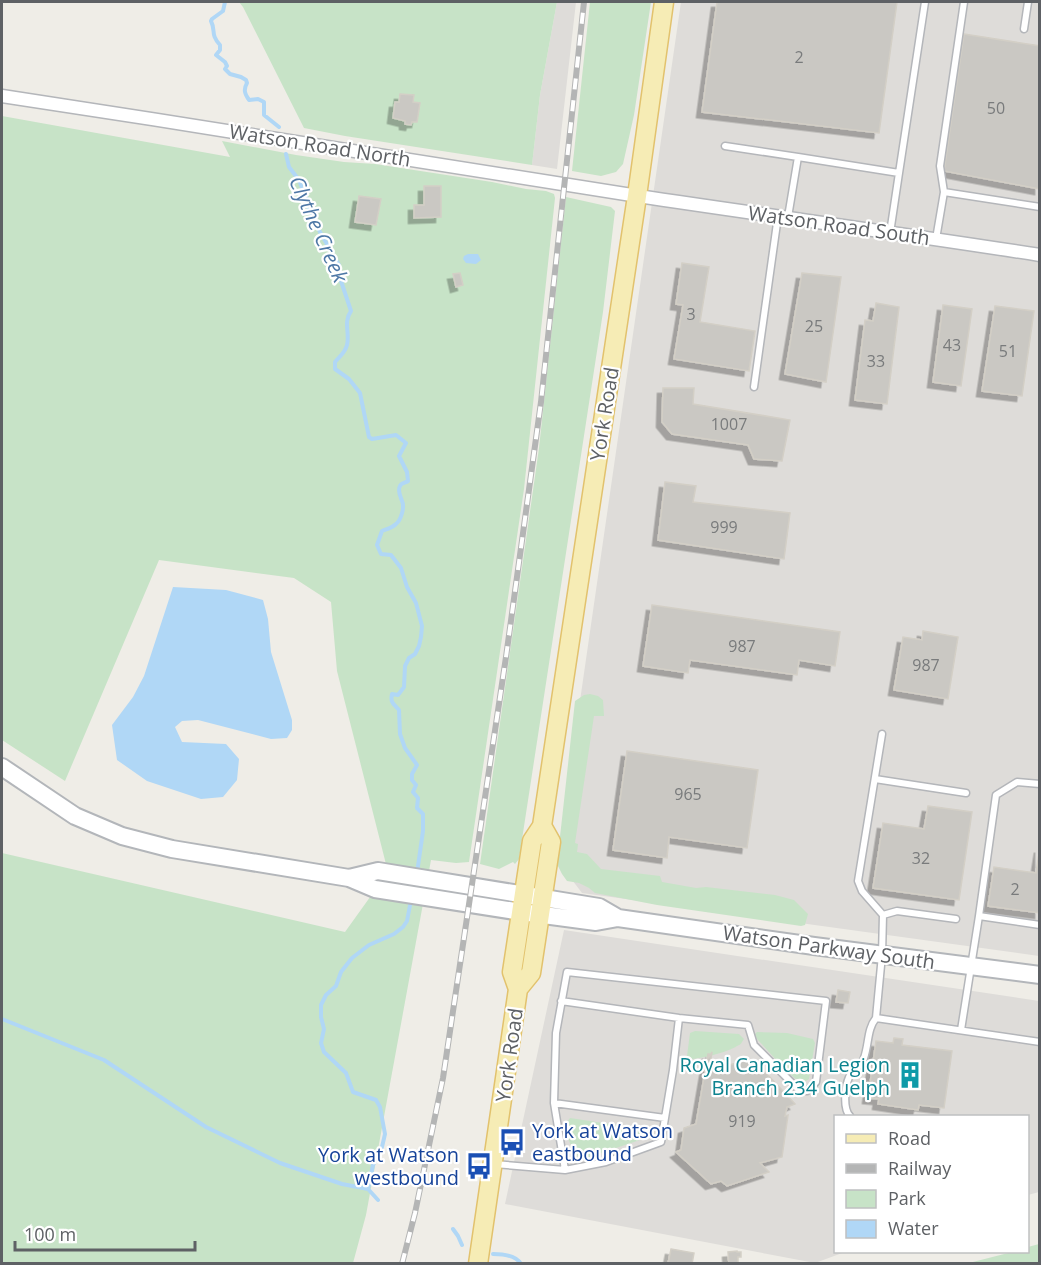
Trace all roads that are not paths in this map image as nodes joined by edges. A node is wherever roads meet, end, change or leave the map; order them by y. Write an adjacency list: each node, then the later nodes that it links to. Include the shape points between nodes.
1 (664, 2): 11 (main road, York Road)
2 (925, 2): 9 (lane)
3 (964, 2): 10 (lane, via 940,166)
4 (1028, 2): 5 (lane)
5 (1023, 29)
6 (2, 96): 11 (street, Watson Road North)
7 (725, 146): 8 (lane)
8 (798, 157): 9 (lane); 13 (lane)
9 (899, 173): 14 (lane)
10 (944, 192): 12 (lane); 15 (lane)
11 (637, 196): 13 (street, Watson Road South); 24 (main road, York Road, via 542,826 551,842)
12 (1040, 207)
13 (783, 217): 14 (street, Watson Road South); 17 (lane)
14 (890, 232): 15 (street, Watson Road South)
15 (936, 239): 16 (street, Watson Road South)
16 (1040, 255)
17 (754, 387)
18 (882, 734): 20 (lane)
19 (2, 767): 23 (main road, via 75,816 122,836 172,849)
20 (875, 779): 22 (lane); 25 (lane, via 858,881)
21 (1040, 784): 26 (lane, via 1017,782 996,795)
22 (966, 793)
23 (349, 878): 24 (main road, via 375,889 442,899); 24 (main road, via 378,871 444,881)
24 (532, 904): 29 (main road, Watson Parkway South, via 599,907 618,918); 40 (main road, York Road, via 512,972 518,989)
25 (883, 915): 27 (lane, via 897,911); 29 (lane)
26 (979, 916): 28 (lane); 30 (lane)
27 (956, 919)
28 (1040, 925)
29 (882, 955): 30 (main road, Watson Parkway South); 34 (lane)
30 (971, 966): 31 (main road, Watson Parkway South); 35 (lane)
31 (1040, 975)
32 (561, 1001): 33 (lane); 33 (lane, via 567,972 826,1001 816,1082 807,1091 798,1089 754,1045 748,1025); 37 (lane)
33 (679, 1018): 39 (lane)
34 (876, 1018): 35 (lane); 38 (lane, via 871,1024 864,1059 847,1082)
35 (961, 1030): 36 (lane)
36 (1040, 1042)
37 (554, 1103): 39 (lane); 41 (lane)
38 (849, 1115)
39 (665, 1118): 41 (lane, via 661,1142 606,1162)
40 (493, 1164): 41 (lane); 42 (main road, York Road)
41 (565, 1170)
42 (478, 1263)

